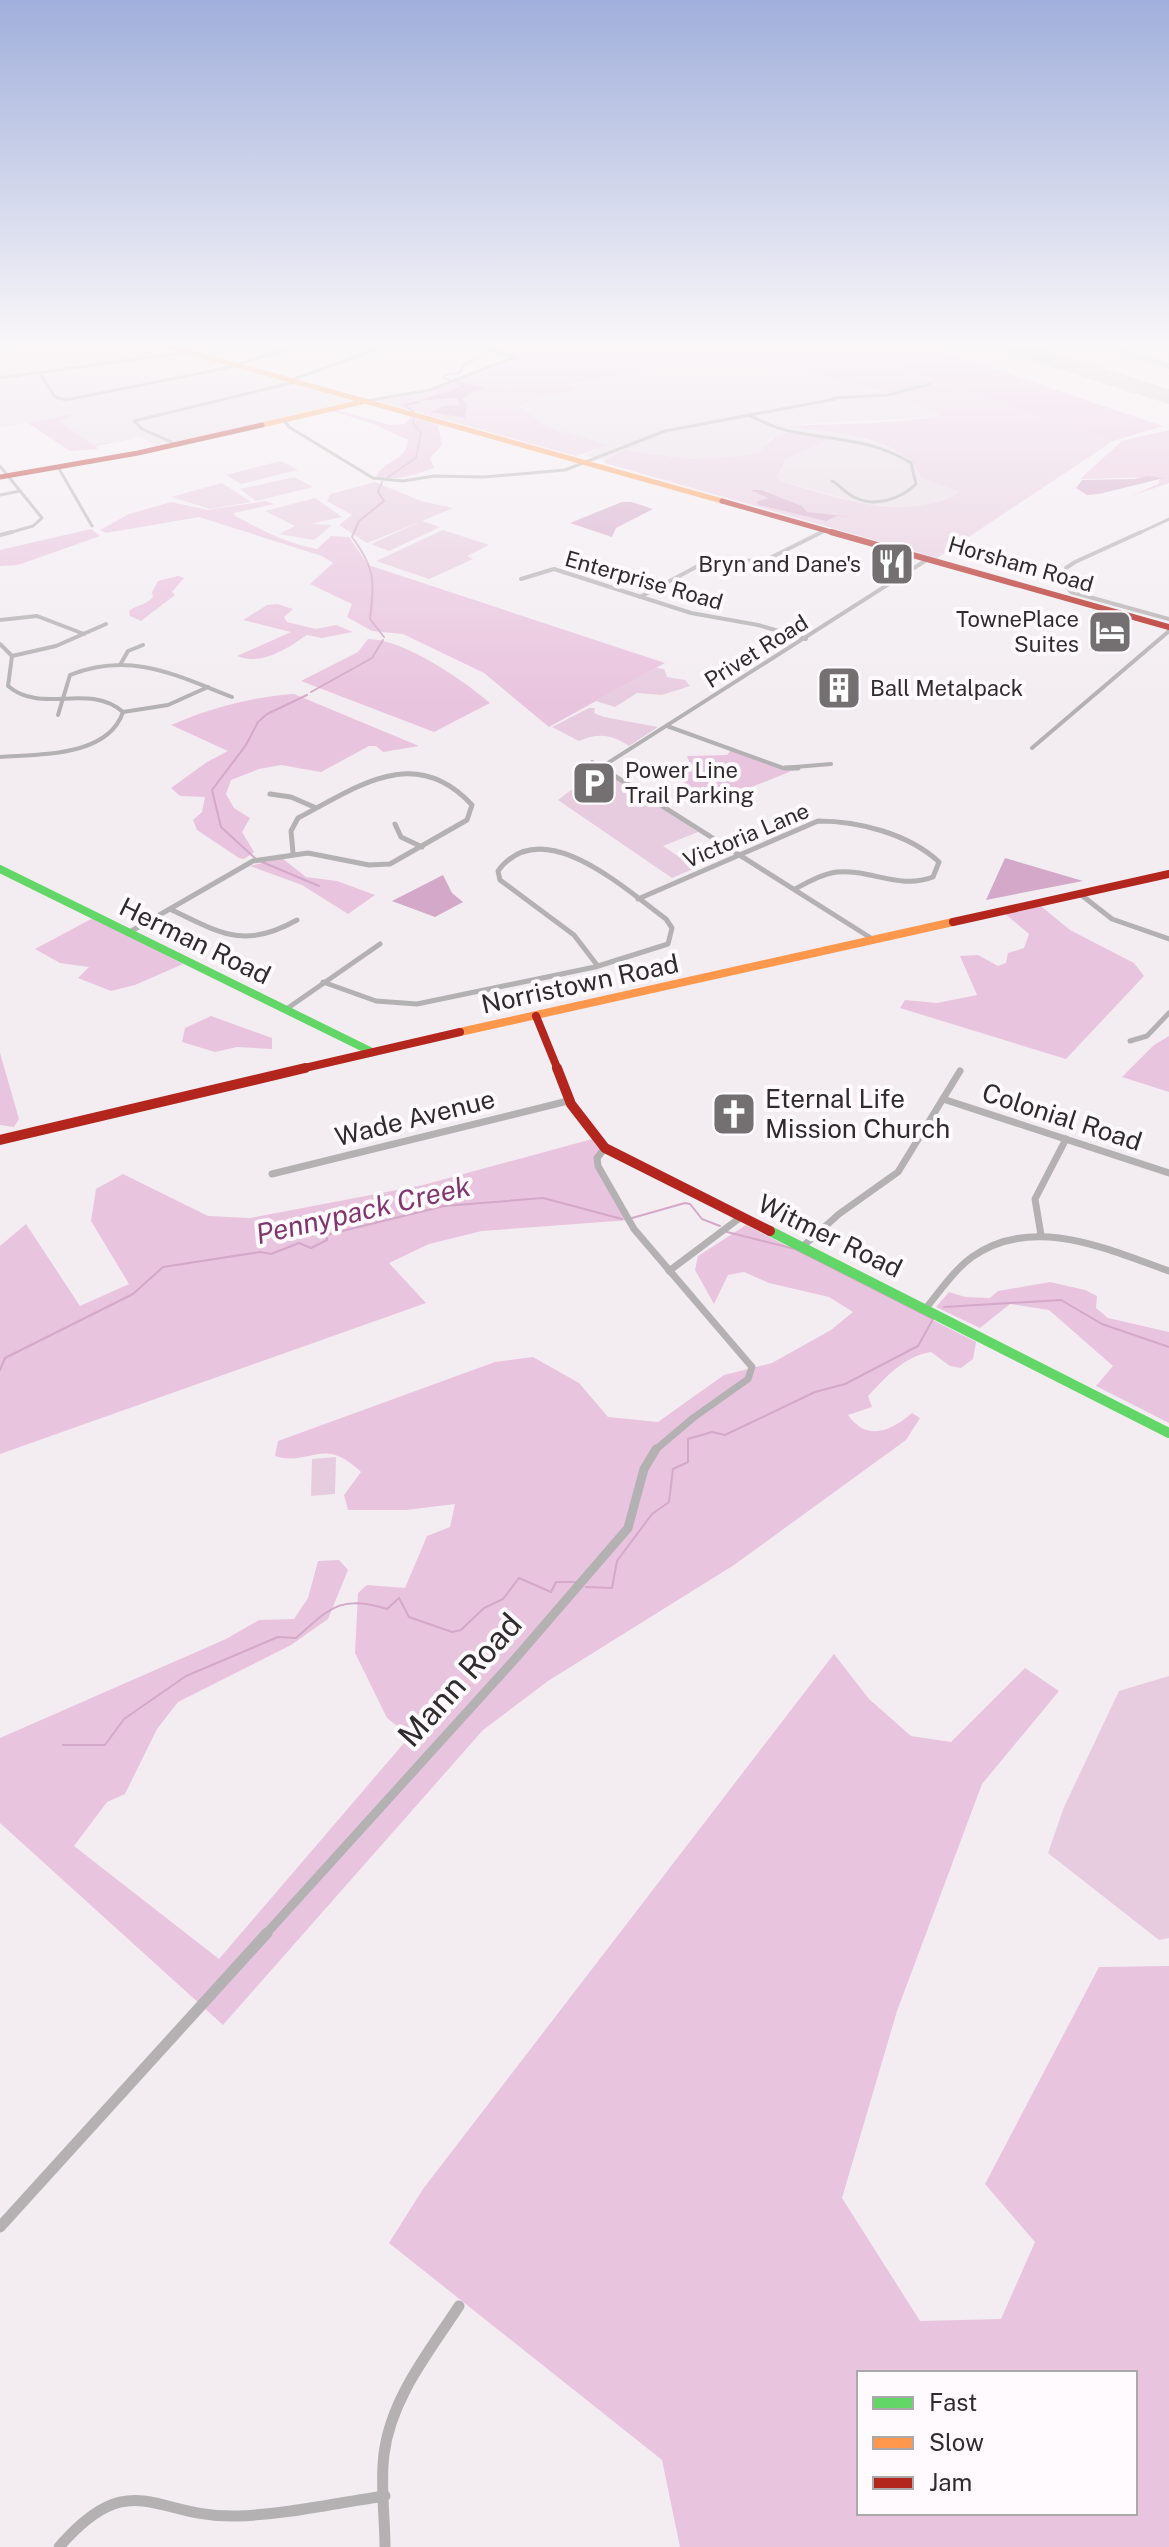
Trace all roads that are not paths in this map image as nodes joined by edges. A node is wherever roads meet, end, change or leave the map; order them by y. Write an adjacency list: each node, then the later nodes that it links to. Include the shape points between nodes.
1 (69, 465): 8 (main road)
2 (353, 465): 3 (street, via 377,479 403,481 484,477)
3 (565, 465)
4 (586, 465): 9 (main road, Horsham Road)
5 (600, 465): 9 (main road)
6 (911, 465): 11 (street, via 916,484 905,494 874,501 856,498)
7 (0, 466): 10 (street)
8 (58, 467): 10 (main road); 15 (street)
9 (606, 469): 16 (main road, Horsham Road)
10 (4, 476): 12 (street)
11 (832, 481)
12 (20, 491): 13 (street); 17 (street, via 41,519)
13 (0, 495)
14 (1169, 519): 21 (street, via 1068,566 1061,581 1071,592)
15 (92, 526)
16 (825, 530): 18 (main road, Horsham Road); 20 (street, via 766,560 696,567)
17 (0, 535)
18 (928, 559): 24 (main road, Horsham Road); 26 (street, Privet Road)
19 (521, 579): 20 (street, Enterprise Road, via 554,569)
20 (640, 597): 26 (street, Enterprise Road)
21 (1169, 619)
22 (0, 620): 25 (street, via 41,617)
23 (106, 624): 25 (street)
24 (1169, 629): 37 (street)
25 (84, 634): 29 (street)
26 (806, 639): 36 (street, Privet Road)
27 (0, 644): 29 (street)
28 (143, 645): 30 (street, via 128,651)
29 (12, 656): 33 (street, via 12,691 35,699)
30 (120, 665): 31 (street, via 153,666); 33 (street, via 74,672)
31 (208, 687): 32 (street); 34 (street, via 168,705)
32 (232, 697)
33 (64, 698): 34 (street, via 101,699); 35 (street)
34 (123, 712): 38 (street, via 116,730 96,742 66,751)
35 (58, 715)
36 (667, 726): 40 (street, via 783,768); 41 (street, Privet Road)
37 (1032, 748)
38 (0, 757)
39 (592, 762): 41 (street)
40 (831, 764)
41 (600, 768): 47 (street)
42 (270, 794): 43 (street)
43 (314, 807): 45 (street, via 365,780 395,773 423,776 464,795 472,808 467,820); 46 (street, via 293,826)
44 (395, 824): 45 (street, via 401,837)
45 (422, 847): 46 (street, via 400,861 379,865)
46 (293, 853): 54 (street, via 258,860)
47 (740, 854): 51 (street); 51 (street, Victoria Lane, via 812,823 841,820 920,846 939,864 933,877 921,882 838,872); 53 (street, Victoria Lane)
48 (0, 869): 56 (main road, Herman Road)
49 (1164, 875): 50 (street); 52 (main road, Norristown Road)
50 (1169, 884)
51 (795, 889): 58 (street)
52 (1080, 894): 57 (street, via 1112,919); 58 (main road, Norristown Road)
53 (638, 899): 60 (street, via 669,923 668,944); 60 (street, via 561,851 527,851 501,866 498,876 505,886 574,935)
54 (170, 909): 55 (street, via 242,939 270,936); 56 (street)
55 (297, 920)
56 (128, 933): 62 (main road, Herman Road)
57 (1169, 939)
58 (874, 940): 64 (main road, Norristown Road)
59 (380, 944): 61 (street)
60 (597, 965): 61 (street, via 409,1005 361,1000)
61 (323, 982): 62 (street)
62 (285, 1010): 66 (main road, Herman Road)
63 (1169, 1013): 65 (street, via 1147,1036)
64 (536, 1016): 66 (main road, Norristown Road); 69 (main road, Witmer Road)
65 (1130, 1041)
66 (372, 1052): 71 (main road, Norristown Road)
67 (960, 1071): 68 (street)
68 (943, 1099): 70 (street, Colonial Road); 77 (street, via 898,1172)
69 (568, 1101): 72 (main road, Witmer Road); 74 (street, Wade Avenue)
70 (1066, 1139): 73 (street, Colonial Road); 76 (street, via 1035,1199)
71 (0, 1140)
72 (605, 1148): 75 (main road, Witmer Road); 78 (street, Mann Road, via 597,1158 602,1176 634,1229)
73 (1169, 1173)
74 (272, 1174)
75 (741, 1217): 77 (main road, Witmer Road); 78 (street)
76 (1041, 1235): 79 (street, via 1084,1242); 80 (street, via 1009,1240 973,1257)
77 (802, 1247): 80 (main road, Witmer Road)
78 (669, 1271): 82 (street, Mann Road, via 752,1367 748,1379 662,1442 647,1463 628,1528)
79 (1169, 1271)
80 (926, 1308): 81 (main road, Witmer Road)
81 (1169, 1433)
82 (0, 2227)
83 (459, 2306): 84 (street, via 394,2414 384,2455)
84 (385, 2496): 85 (street, via 216,2516 159,2501 121,2501 77,2524); 86 (street)
85 (59, 2547)
86 (385, 2547)

